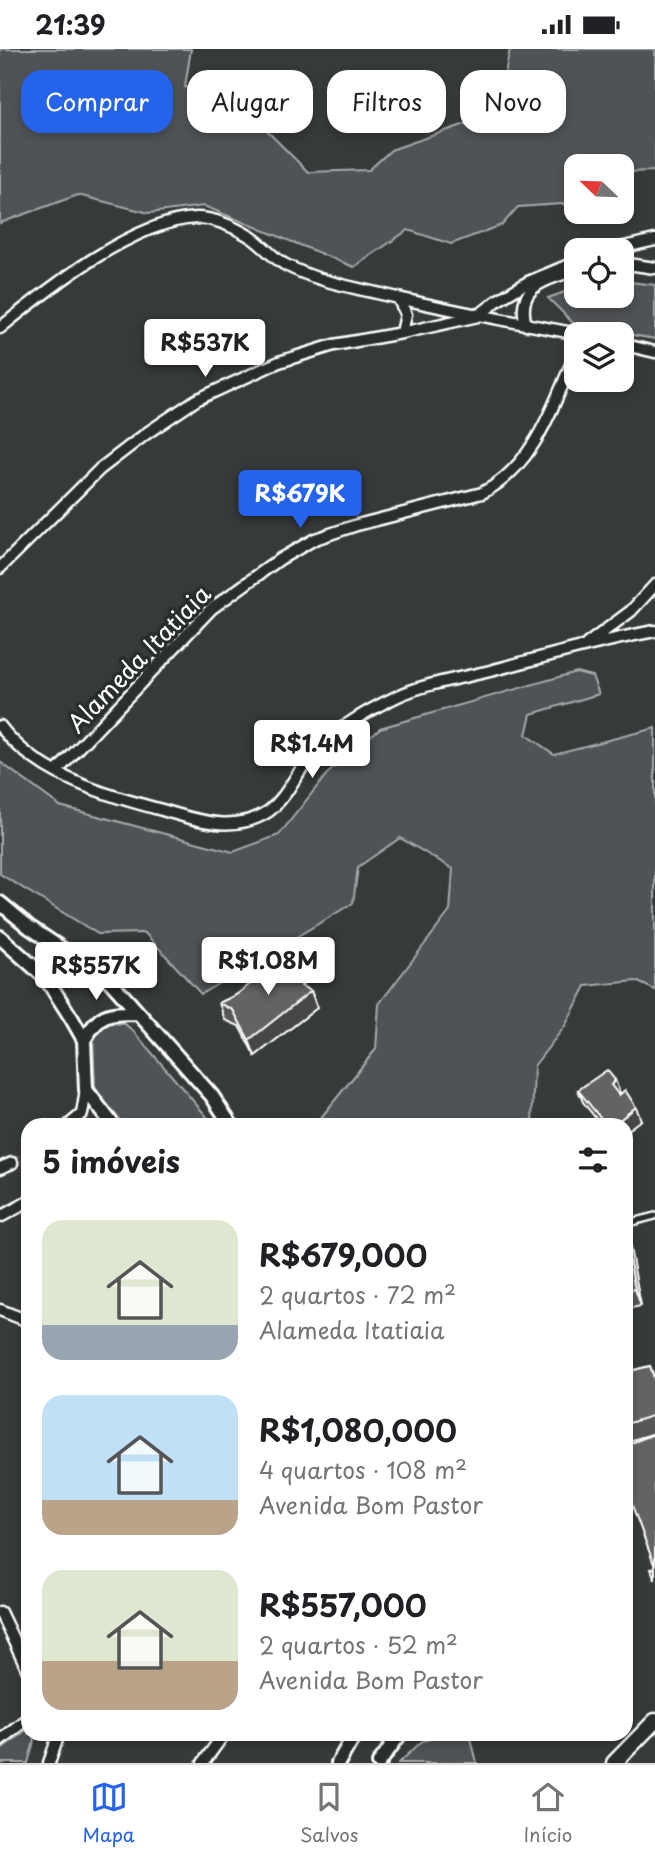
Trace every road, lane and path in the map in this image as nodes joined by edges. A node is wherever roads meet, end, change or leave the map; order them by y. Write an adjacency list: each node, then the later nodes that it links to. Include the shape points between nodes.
1 (655, 240): 2 (street)
2 (634, 245)
3 (564, 265): 8 (street, via 528,282)
4 (634, 265): 5 (street)
5 (655, 268)
6 (564, 274): 9 (street, via 532,289 524,298)
7 (398, 298): 8 (street); 10 (street, via 304,273 226,224 199,218 169,222 110,248 42,293); 12 (street, via 406,314)
8 (478, 316): 9 (street); 12 (street)
9 (526, 325): 11 (street)
10 (0, 328)
11 (564, 332)
12 (402, 333): 16 (street, via 334,345 279,362 196,400 100,469)
13 (634, 347): 14 (street)
14 (655, 352)
15 (564, 379): 21 (street, Alameda Itatiaia, via 530,452 499,484 482,493 315,539 281,559 211,609)
16 (0, 568)
17 (655, 585): 19 (street, via 631,611)
18 (655, 631): 19 (street)
19 (583, 647): 21 (street, via 400,695 333,734 270,810 236,824 213,824 124,800 88,789)
20 (0, 726): 21 (street, via 13,743)
21 (57, 771)
22 (0, 903): 24 (street, via 110,981)
23 (0, 937): 25 (street, via 45,977)
24 (136, 1013): 25 (street, via 112,1013 99,1019); 29 (street)
25 (84, 1040): 26 (street)
26 (86, 1090): 27 (street); 28 (street)
27 (77, 1118)
28 (108, 1118)
29 (226, 1118)
30 (12, 1163): 31 (street)
31 (0, 1168)
32 (21, 1206): 34 (street)
33 (655, 1216): 35 (lane)
34 (0, 1217)
35 (633, 1222)
36 (0, 1310): 37 (street)
37 (21, 1318)
38 (0, 1612): 39 (street)
39 (21, 1656)
40 (655, 1721): 51 (main road)
41 (21, 1724): 42 (street)
42 (0, 1740)
43 (57, 1741): 47 (street)
44 (219, 1741): 48 (street)
45 (351, 1741): 49 (street)
46 (395, 1741): 50 (street)
47 (49, 1763)
48 (202, 1763)
49 (338, 1763)
50 (379, 1763)
51 (614, 1763)

